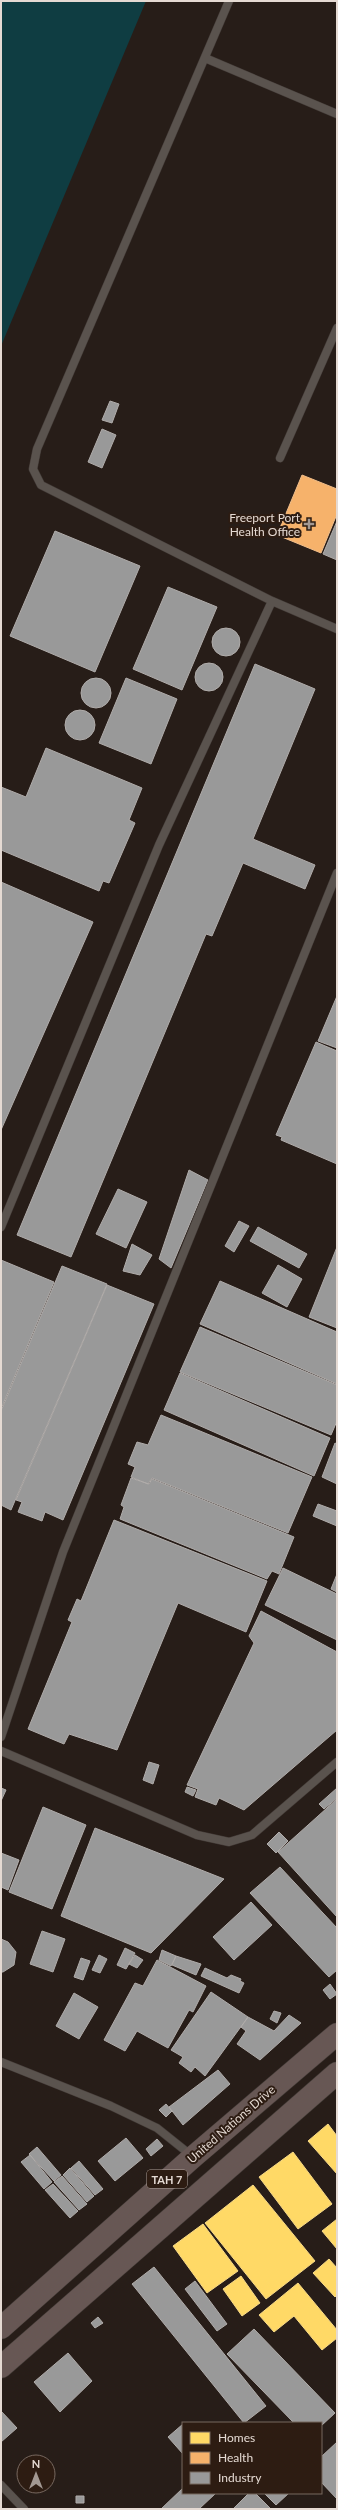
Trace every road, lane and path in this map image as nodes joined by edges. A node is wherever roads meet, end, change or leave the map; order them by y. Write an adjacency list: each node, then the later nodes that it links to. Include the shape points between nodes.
1 (229, 1): 2 (lane)
2 (205, 58): 3 (lane); 6 (lane, via 37,449 33,469 41,485)
3 (337, 114)
4 (337, 328): 5 (lane)
5 (280, 458)
6 (272, 601): 7 (lane); 9 (lane, via 159,845)
7 (337, 629)
8 (337, 873): 10 (lane, via 63,1552)
9 (1, 1226)
10 (1, 1737)
11 (1, 1751): 12 (lane, via 197,1836 229,1842 252,1836)
12 (337, 1762)
13 (337, 2034): 16 (highway, United Nations Drive / TAH 7)
14 (1, 2062): 16 (lane, via 111,2106 157,2128)
15 (337, 2073): 18 (highway, TAH 7)
16 (192, 2157): 17 (highway, United Nations Drive / TAH 7)
17 (1, 2328)
18 (1, 2367)
19 (1, 2484): 20 (lane)
20 (24, 2509)

